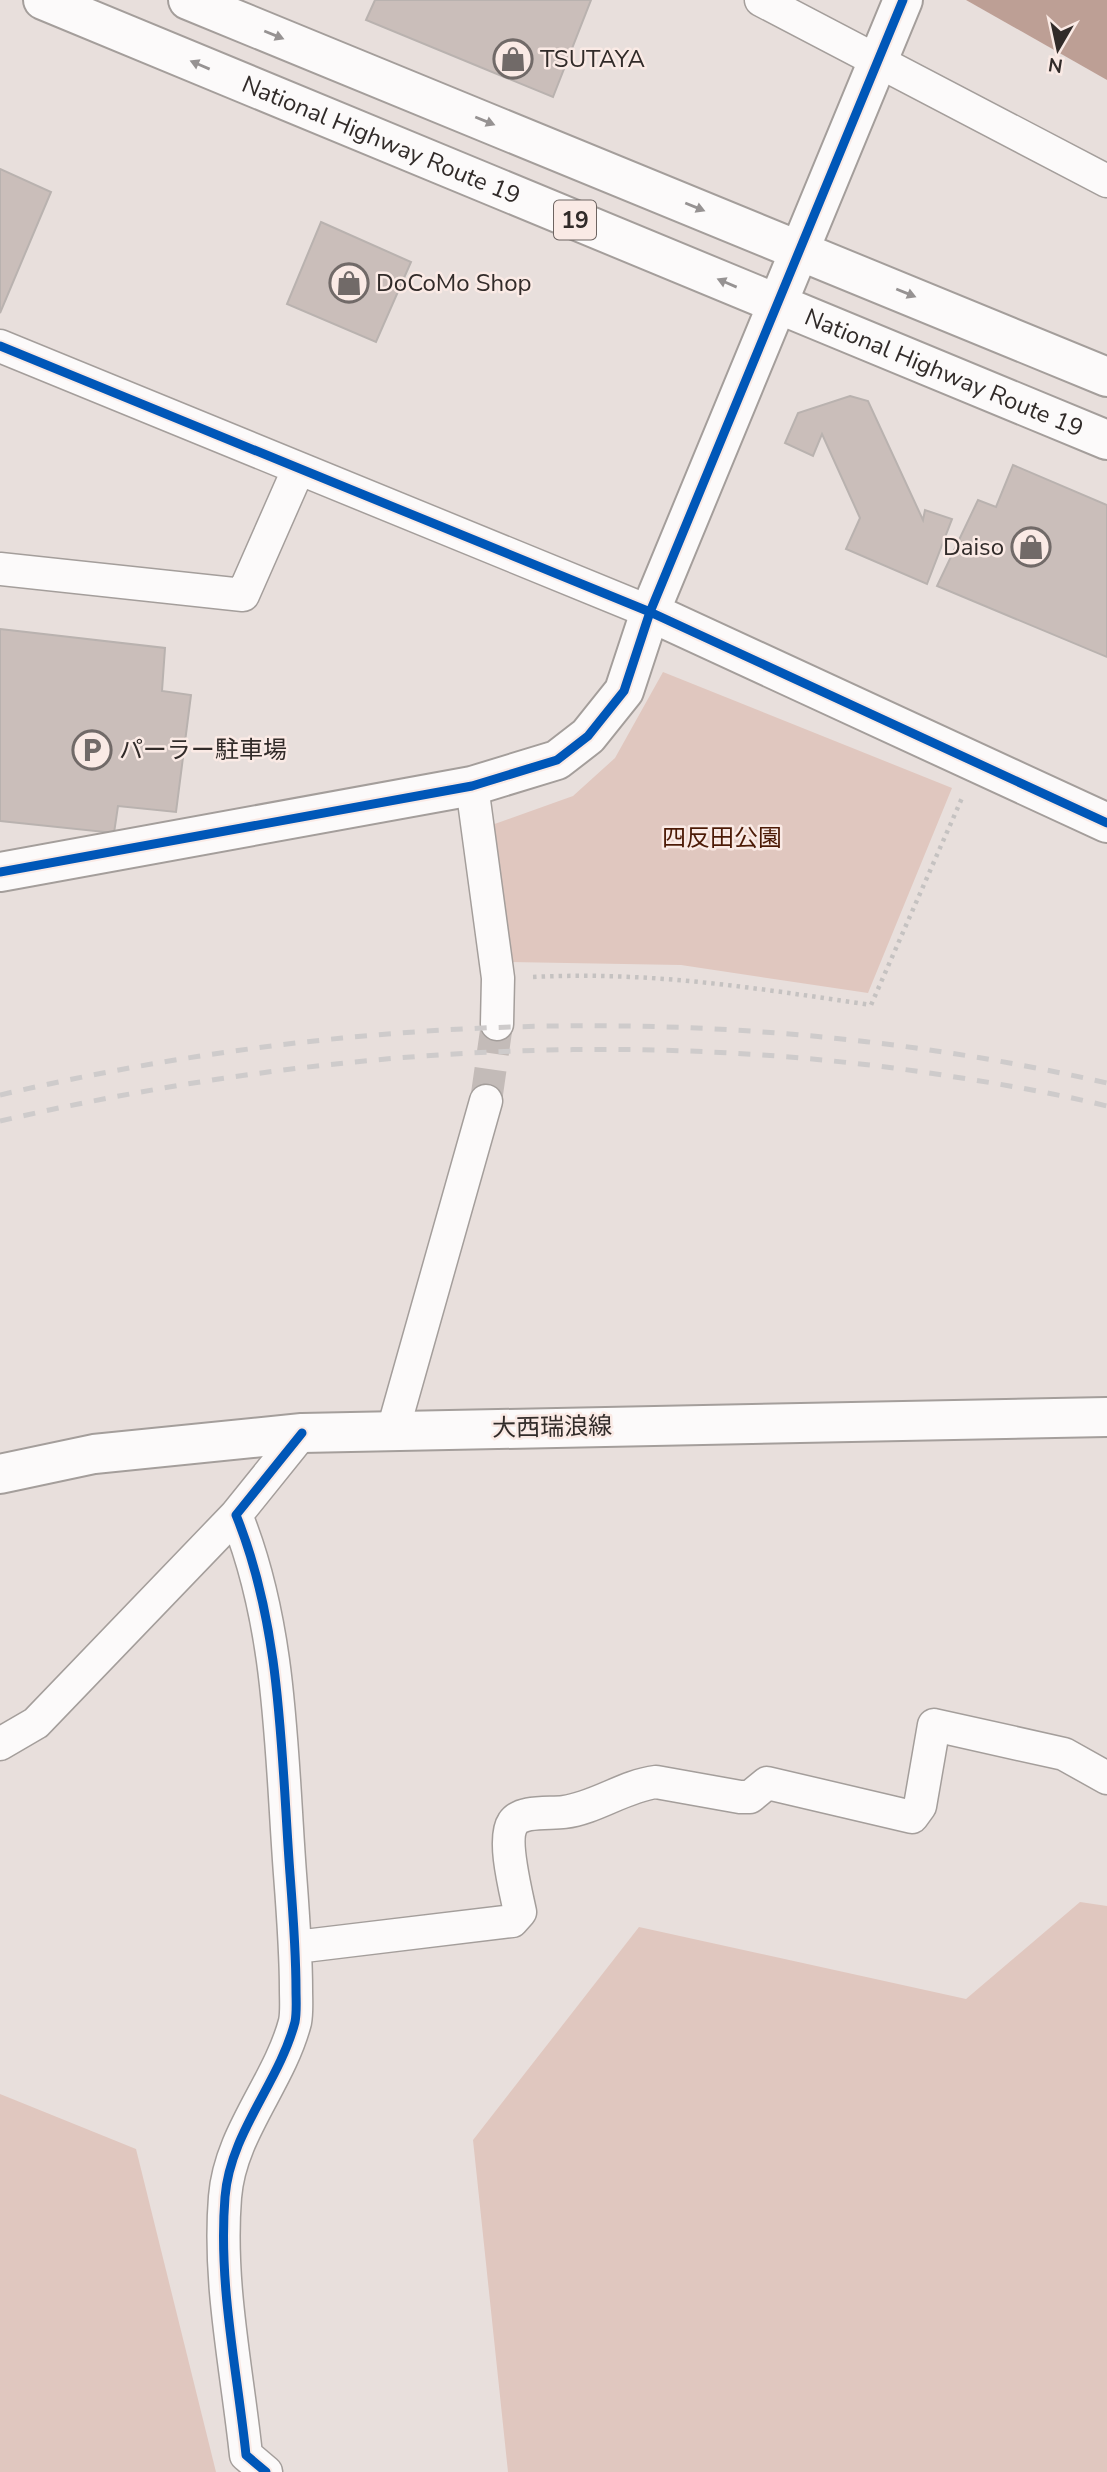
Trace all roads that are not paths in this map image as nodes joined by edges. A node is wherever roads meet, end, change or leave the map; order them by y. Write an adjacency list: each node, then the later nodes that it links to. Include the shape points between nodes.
1 (43, 0): 8 (main road, National Highway Route 19 / 19, one-way to 1)
2 (188, 0): 7 (main road, 19, one-way to 7)
3 (761, 0): 5 (street)
4 (903, 0): 5 (main road)
5 (879, 56): 6 (street); 7 (main road)
6 (1107, 181)
7 (800, 249): 8 (main road); 10 (main road, 19, one-way to 10)
8 (778, 304): 11 (main road, National Highway Route 19 / 19); 14 (main road)
9 (0, 346): 12 (street)
10 (1107, 377)
11 (1107, 440)
12 (298, 470): 13 (street, via 243,595); 14 (street)
13 (0, 569)
14 (650, 612): 15 (main road, via 624,691 588,736 557,760); 16 (main road)
15 (471, 786): 17 (main road); 18 (street, via 498,978)
16 (1107, 823)
17 (0, 872)
18 (497, 1024)
19 (486, 1101): 21 (street)
20 (1107, 1417): 21 (main road, 大西瑞浪線)
21 (393, 1430): 22 (main road, 大西瑞浪線)
22 (302, 1433): 23 (main road, 大西瑞浪線, via 94,1454); 24 (street)
23 (0, 1474)
24 (236, 1515): 25 (street, via 36,1723); 27 (street, via 248,1545 269,1634)
25 (0, 1744)
26 (1107, 1778): 27 (street, via 1064,1754 934,1725 920,1806 912,1817 767,1783 750,1797 656,1782 642,1784 567,1812 534,1814 512,1824 508,1840 520,1912 512,1921)
27 (296, 1947): 28 (street, via 295,2020 273,2076 234,2152 225,2196 225,2307 246,2455)
28 (266, 2472)

